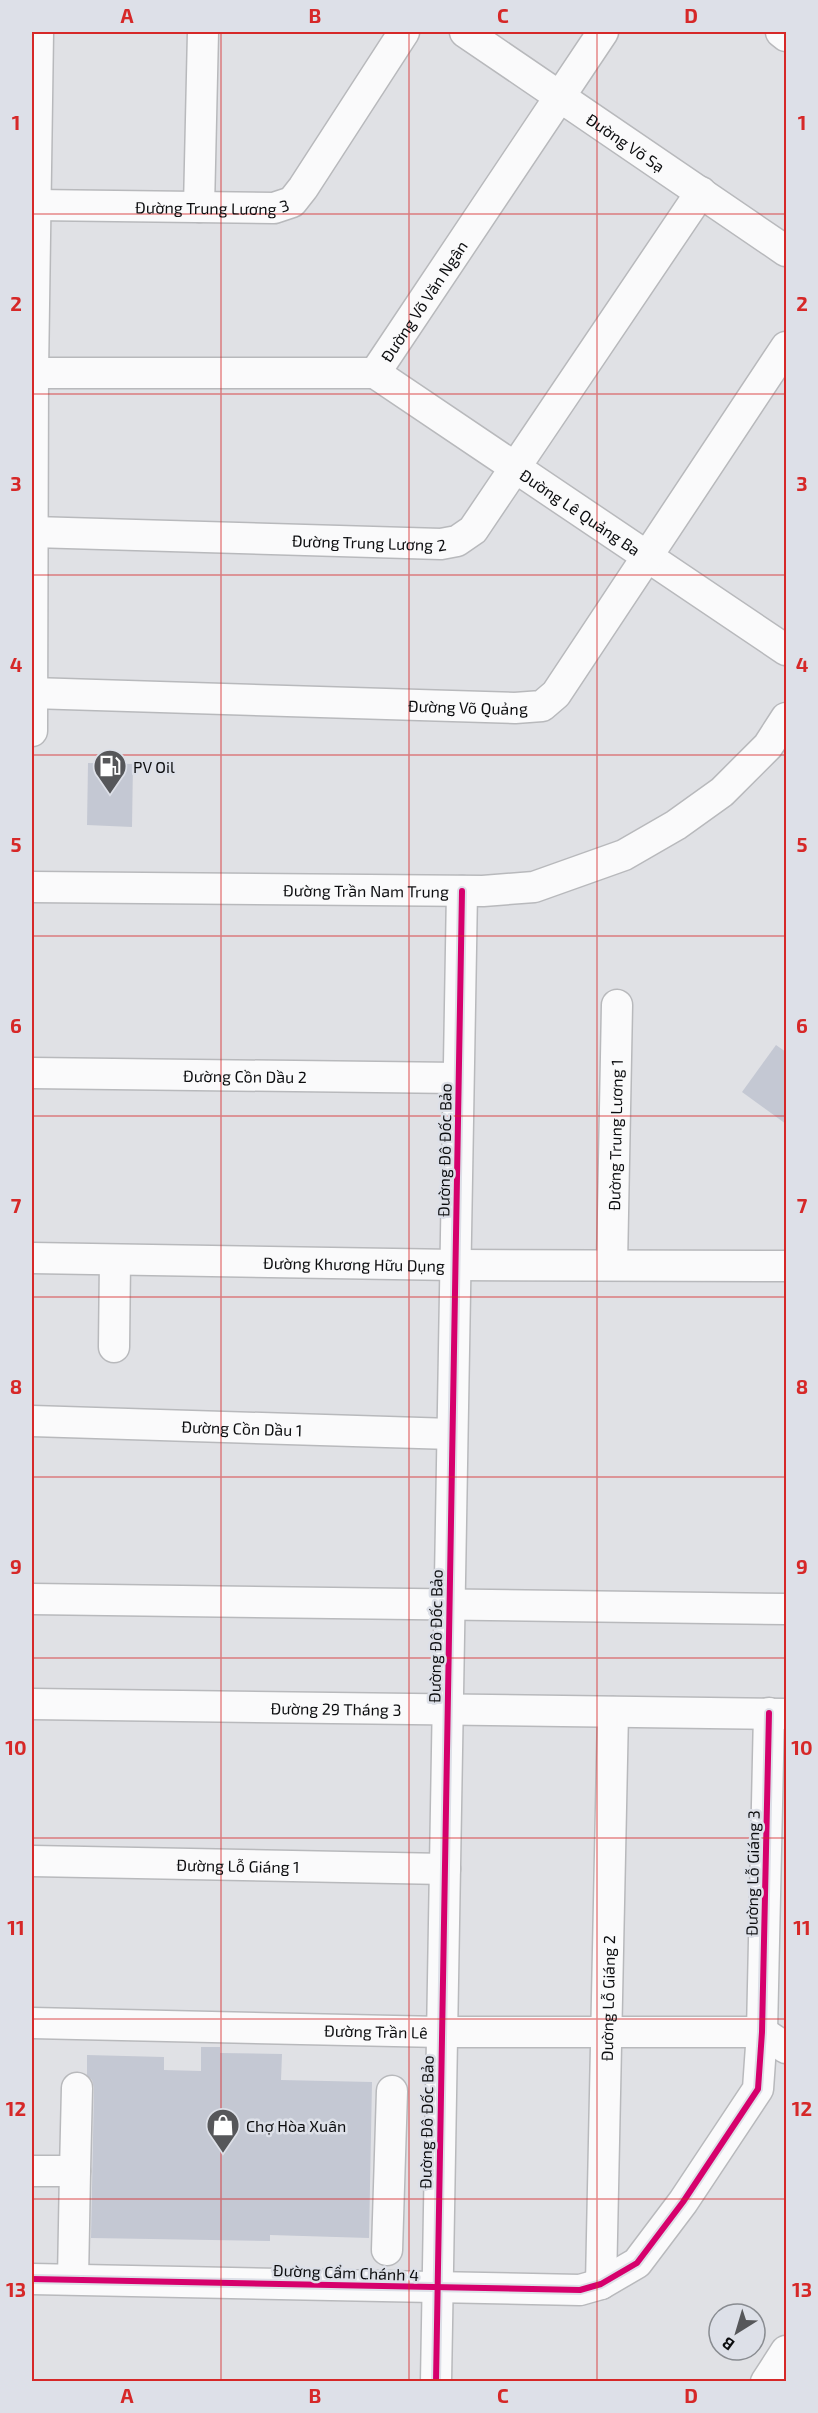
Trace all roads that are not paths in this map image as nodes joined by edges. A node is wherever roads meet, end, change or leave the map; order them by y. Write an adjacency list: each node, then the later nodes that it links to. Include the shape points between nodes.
1 (38, 32): 10 (street)
2 (203, 32): 11 (street)
3 (404, 32): 11 (street, Đường Trung Lương 3, via 291,202 274,208)
4 (465, 32): 8 (street, Đường Võ Sạ)
5 (603, 32): 8 (street, Đường Võ Văn Ngân)
6 (781, 32): 7 (street)
7 (786, 36)
8 (561, 96): 9 (street, Đường Võ Sạ); 15 (street, Đường Võ Văn Ngân)
9 (701, 192): 12 (street, Đường Võ Sạ); 16 (street, Đường Trung Lương 2)
10 (35, 205): 11 (street, Đường Trung Lương 3); 14 (street)
11 (199, 207)
12 (786, 251)
13 (786, 347): 18 (street, Đường Võ Quảng)
14 (32, 373): 15 (street, Đường Võ Văn Ngân); 17 (street)
15 (375, 373): 16 (street, Đường Lê Quảng Ba)
16 (514, 466): 17 (street, Đường Trung Lương 2, via 473,530 457,541 441,544); 18 (street, Đường Lê Quảng Ba)
17 (33, 532): 20 (street)
18 (647, 556): 19 (street, Đường Lê Quảng Ba); 20 (street, Đường Võ Quảng, via 556,694 542,706)
19 (786, 650)
20 (32, 693): 22 (street)
21 (786, 718): 24 (street, Đường Trần Nam Trung, via 768,746 722,792 624,855 534,887)
22 (32, 731)
23 (32, 887): 24 (street, Đường Trần Nam Trung)
24 (462, 891): 27 (street, Đường Đô Đốc Bảo)
25 (616, 1005): 31 (street, Đường Trung Lương 1)
26 (32, 1073): 27 (street, Đường Cồn Dầu 2)
27 (458, 1078): 30 (street, Đường Đô Đốc Bảo)
28 (32, 1258): 29 (street, Đường Khương Hữu Dụng)
29 (115, 1261): 30 (street, Đường Khương Hữu Dụng); 33 (street)
30 (455, 1265): 31 (street, Đường Khương Hữu Dụng); 35 (street, Đường Đô Đốc Bảo)
31 (612, 1265): 32 (street, Đường Khương Hữu Dụng)
32 (786, 1266)
33 (114, 1347)
34 (32, 1421): 35 (street, Đường Cồn Dầu 1)
35 (452, 1434): 37 (street, Đường Đô Đốc Bảo)
36 (32, 1599): 37 (street)
37 (449, 1605): 38 (street); 40 (street, Đường Đô Đốc Bảo)
38 (786, 1609)
39 (32, 1704): 40 (street, Đường 29 Tháng 3)
40 (447, 1709): 41 (street, Đường 29 Tháng 3); 44 (street, Đường Đô Đốc Bảo)
41 (613, 1712): 42 (street, Đường 29 Tháng 3); 47 (street, Đường Lỗ Giáng 2)
42 (778, 1714): 48 (street, Đường Lỗ Giáng 3)
43 (32, 1861): 44 (street, Đường Lỗ Giáng 1)
44 (445, 1869): 46 (street, Đường Đô Đốc Bảo)
45 (32, 2023): 46 (street, Đường Trần Lê)
46 (441, 2032): 47 (street, Đường Trần Lê); 52 (street, Đường Đô Đốc Bảo)
47 (606, 2034): 48 (street, Đường Trần Lê); 58 (street, Đường Lỗ Giáng 2)
48 (774, 2040): 58 (street, Đường Cẩm Chánh 4, via 758,2089 683,2202 637,2263)
49 (77, 2088): 54 (street)
50 (392, 2091): 51 (street)
51 (390, 2167): 52 (street); 55 (street)
52 (439, 2167): 59 (street, Đường Đô Đốc Bảo)
53 (32, 2171): 54 (street)
54 (75, 2171): 57 (street)
55 (387, 2250)
56 (32, 2279): 57 (street, Đường Cẩm Chánh 4)
57 (73, 2279): 59 (street, Đường Cẩm Chánh 4)
58 (601, 2284): 59 (street, Đường Cẩm Chánh 4, via 580,2290)
59 (437, 2288): 61 (street, Đường Đô Đốc Bảo)
60 (786, 2351): 62 (street)
61 (436, 2382)
62 (766, 2382)

